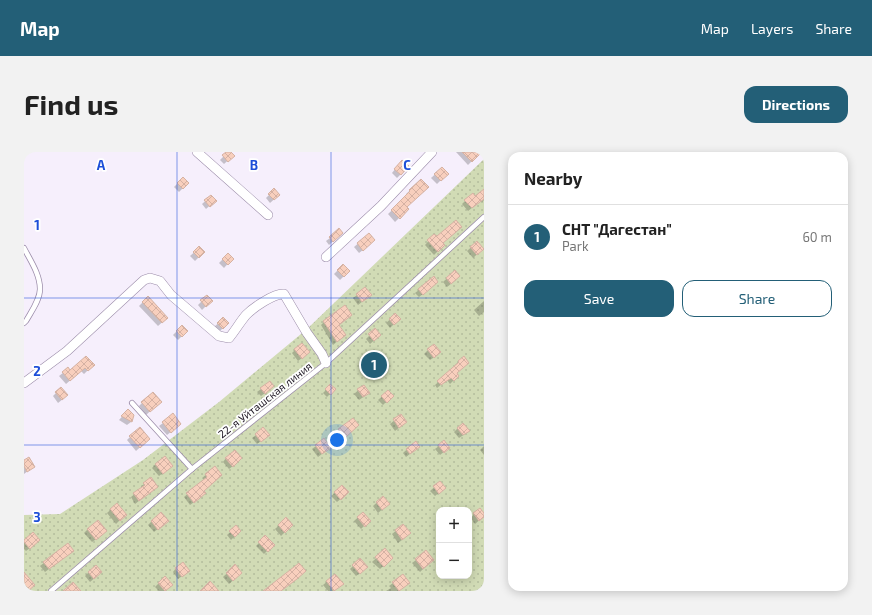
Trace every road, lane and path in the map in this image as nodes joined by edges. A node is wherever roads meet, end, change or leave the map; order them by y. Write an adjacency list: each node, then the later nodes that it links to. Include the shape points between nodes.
1 (197, 152): 3 (street)
2 (432, 152): 6 (street, via 381,206)
3 (268, 215)
4 (484, 217): 8 (lane, 22-я Уйташская линия)
5 (24, 248): 7 (lane, via 37,275 40,290 36,303)
6 (326, 257)
7 (24, 323)
8 (326, 363): 9 (street, via 284,294 273,296 246,315 229,338 225,338 219,336 171,295 160,281 150,278 144,280 67,351); 11 (lane, 22-я Уйташская линия)
9 (24, 383)
10 (132, 403): 11 (lane)
11 (192, 469): 12 (lane, 22-я Уйташская линия)
12 (51, 591)

